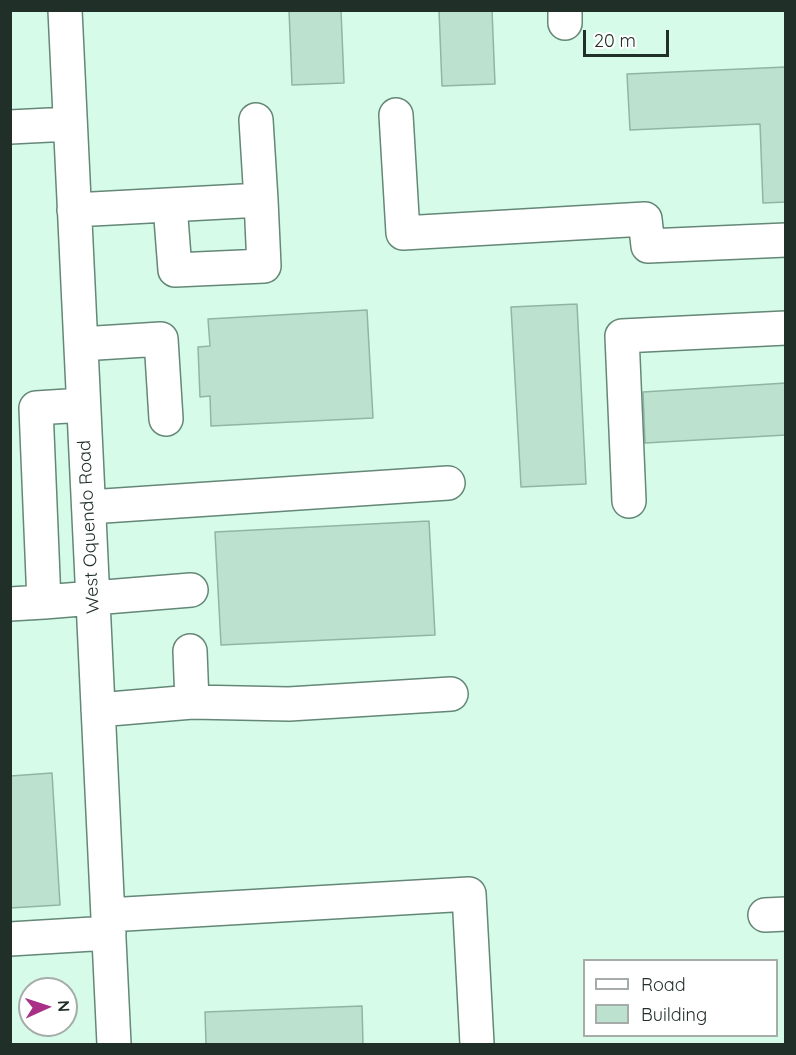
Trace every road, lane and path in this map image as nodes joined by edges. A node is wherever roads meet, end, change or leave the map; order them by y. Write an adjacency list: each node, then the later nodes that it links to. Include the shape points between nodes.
1 (65, 10): 4 (street, West Oquendo Road)
2 (396, 115): 9 (street, via 402,233 645,219 648,246)
3 (256, 120): 6 (street)
4 (70, 124): 5 (street); 8 (street, West Oquendo Road)
5 (10, 127)
6 (261, 200): 7 (street); 7 (street, via 264,266 175,270)
7 (170, 205): 8 (street)
8 (74, 210): 11 (street, West Oquendo Road)
9 (786, 240)
10 (786, 328): 15 (street, via 622,336)
11 (81, 344): 12 (street, West Oquendo Road); 13 (street, via 161,339)
12 (83, 405): 16 (street, West Oquendo Road); 19 (street, via 36,408)
13 (166, 419)
14 (448, 483): 16 (street)
15 (629, 501)
16 (89, 507): 18 (street, West Oquendo Road)
17 (191, 590): 18 (street)
18 (93, 599): 19 (street); 24 (street, West Oquendo Road)
19 (44, 602): 20 (street)
20 (10, 604)
21 (190, 651): 23 (street)
22 (451, 694): 23 (street, via 289,704)
23 (192, 702): 24 (street)
24 (98, 710): 25 (street, West Oquendo Road)
25 (108, 924): 26 (street); 27 (street, West Oquendo Road); 28 (street, via 469,894)
26 (10, 939)
27 (114, 1044)
28 (477, 1044)

